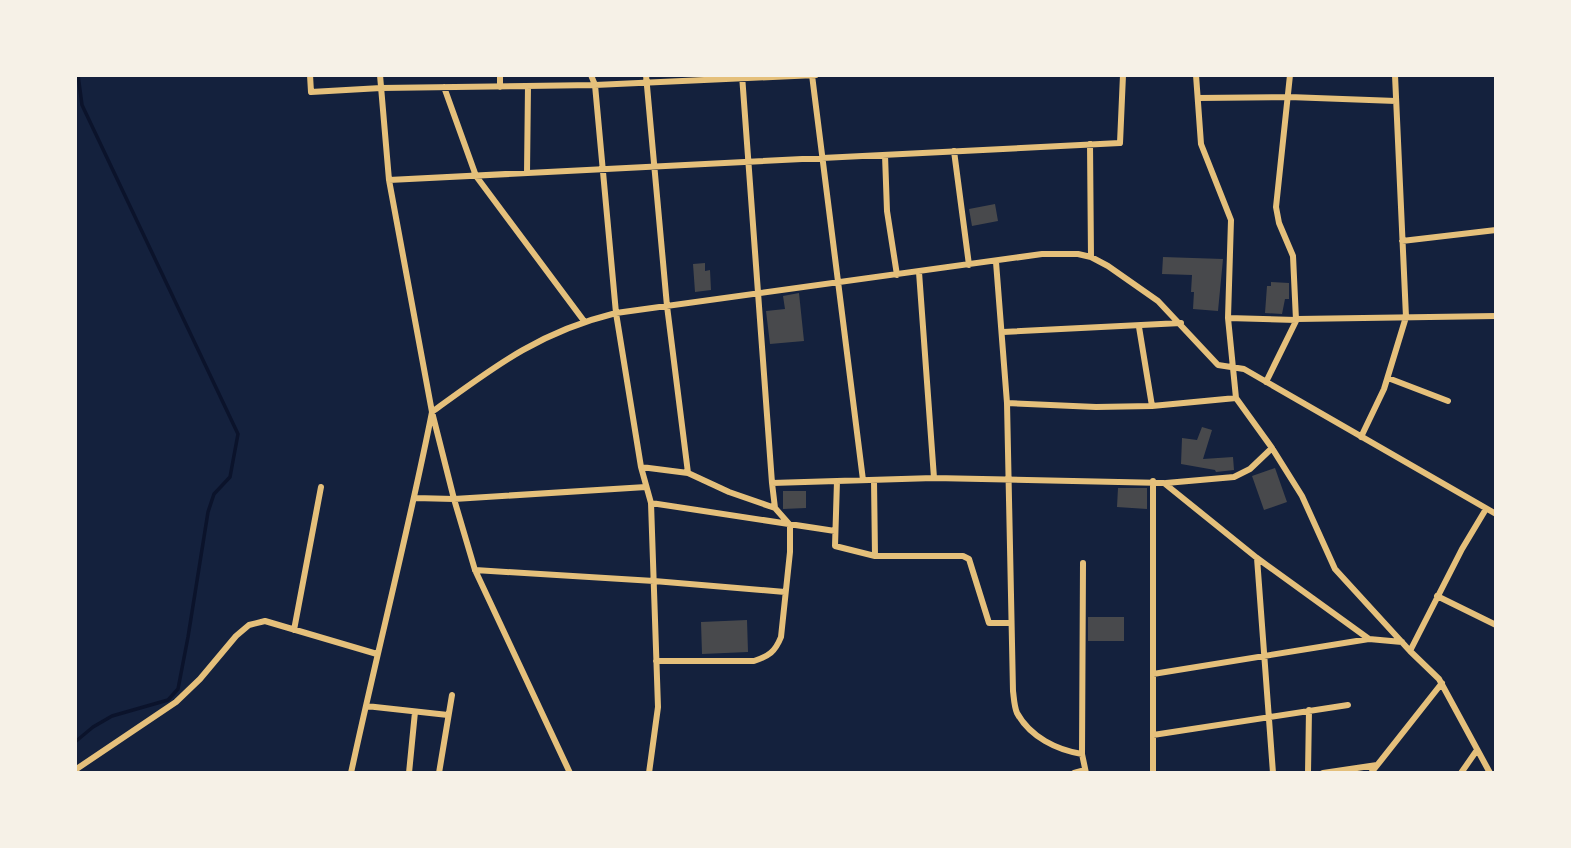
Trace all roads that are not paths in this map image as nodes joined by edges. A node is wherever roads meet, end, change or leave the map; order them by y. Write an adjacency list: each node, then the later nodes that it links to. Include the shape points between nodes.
1 (310, 75): 16 (street, via 311,92)
2 (380, 75): 16 (street)
3 (500, 75): 13 (street)
4 (592, 75): 12 (street)
5 (814, 75): 10 (street); 23 (street)
6 (1123, 75): 20 (street, via 1120,142)
7 (1196, 75): 18 (street)
8 (1290, 75): 17 (street)
9 (1395, 75): 19 (street)
10 (743, 77): 11 (street); 24 (street)
11 (647, 79): 12 (street); 25 (street)
12 (595, 85): 14 (street); 26 (street)
13 (500, 86): 14 (street); 15 (street)
14 (528, 86): 27 (street)
15 (444, 87): 16 (street); 28 (street)
16 (381, 88): 29 (street)
17 (1289, 97): 18 (street); 19 (street); 44 (street, via 1276,207 1293,256)
18 (1198, 98): 43 (street, via 1201,144 1231,220)
19 (1396, 101): 31 (street)
20 (1090, 144): 21 (street); 32 (street)
21 (954, 151): 22 (street); 34 (street)
22 (885, 155): 23 (street); 36 (street, via 887,211)
23 (822, 158): 24 (street); 37 (street)
24 (749, 162): 25 (street); 38 (street)
25 (654, 166): 26 (street); 39 (street)
26 (603, 169): 27 (street); 40 (street)
27 (527, 173): 28 (street)
28 (476, 176): 29 (street); 45 (street)
29 (389, 180): 56 (street)
30 (1496, 230): 31 (street)
31 (1402, 242): 42 (street)
32 (1091, 257): 33 (street, via 1042,254); 46 (street, via 1141,287)
33 (996, 262): 34 (street); 48 (street)
34 (969, 265): 35 (street)
35 (919, 272): 36 (street); 61 (street)
36 (897, 275): 37 (street)
37 (838, 282): 38 (street); 63 (street)
38 (758, 293): 39 (street); 67 (street)
39 (667, 306): 40 (street); 60 (street)
40 (616, 313): 45 (street); 59 (street)
41 (1496, 316): 42 (street)
42 (1406, 317): 44 (street); 50 (street)
43 (1228, 318): 44 (street); 49 (street)
44 (1296, 320): 51 (street)
45 (583, 321): 56 (street, via 500,362)
46 (1181, 323): 47 (street); 49 (street, via 1219,365)
47 (1139, 327): 48 (street); 55 (street)
48 (1003, 332): 54 (street)
49 (1233, 367): 51 (street); 52 (street)
50 (1388, 378): 53 (street); 57 (street)
51 (1266, 382): 57 (street)
52 (1236, 398): 55 (street); 58 (street)
53 (1448, 401)
54 (1007, 403): 55 (street); 62 (street)
55 (1152, 406)
56 (432, 412): 71 (street); 72 (street)
57 (1361, 437): 75 (street)
58 (1272, 449): 68 (street, via 1234,477); 90 (street, via 1302,496 1335,569)
59 (641, 467): 60 (street); 70 (street)
60 (688, 472): 74 (street)
61 (934, 478): 62 (street); 64 (street)
62 (1007, 479): 66 (street); 86 (street)
63 (863, 480): 64 (street); 65 (street)
64 (874, 480): 79 (street)
65 (837, 481): 67 (street); 78 (street)
66 (1153, 481): 68 (street); 95 (street)
67 (772, 483): 74 (street)
68 (1164, 483): 80 (street)
69 (321, 487): 88 (street)
70 (646, 487): 72 (street); 73 (street)
71 (415, 498): 72 (street); 92 (street)
72 (454, 499): 82 (street)
73 (651, 503): 77 (street); 83 (street)
74 (775, 508): 77 (street)
75 (1486, 509): 76 (street); 85 (street)
76 (1496, 514)
77 (790, 525): 78 (street); 84 (street)
78 (835, 531): 79 (street, via 835,546)
79 (875, 556): 86 (street, via 963,556 969,559 989,623)
80 (1257, 558): 89 (street); 93 (street)
81 (1083, 563): 106 (street)
82 (475, 570): 83 (street); 113 (street)
83 (654, 581): 84 (street); 94 (street)
84 (785, 592): 94 (street, via 781,637 768,657 730,662)
85 (1437, 596): 87 (street); 91 (street)
86 (1011, 623): 106 (street, via 1016,711 1028,729 1065,751)
87 (1496, 625)
88 (294, 630): 92 (street); 108 (street, via 265,621 249,625 176,702)
89 (1369, 639): 90 (street); 93 (street)
90 (1402, 642): 91 (street)
91 (1410, 651): 96 (street)
92 (377, 654): 99 (street)
93 (1265, 656): 95 (street); 103 (street)
94 (656, 661): 114 (street, via 658,707)
95 (1153, 674): 104 (street)
96 (1441, 683): 105 (street); 107 (street)
97 (452, 695): 102 (street)
98 (1348, 705): 100 (street)
99 (366, 706): 101 (street); 110 (street)
100 (1309, 710): 103 (street); 118 (street)
101 (415, 712): 102 (street); 111 (street)
102 (448, 715): 112 (street)
103 (1269, 717): 104 (street); 117 (street)
104 (1153, 735): 116 (street)
105 (1477, 750): 121 (street); 122 (street)
106 (1082, 754): 109 (street)
107 (1377, 765): 119 (street); 120 (street)
108 (75, 769)
109 (1086, 771): 115 (street)
110 (351, 773)
111 (409, 773)
112 (439, 773)
113 (570, 773)
114 (649, 773)
115 (1074, 773)
116 (1153, 773)
117 (1273, 773)
118 (1308, 773)
119 (1324, 773)
120 (1371, 773)
121 (1461, 773)
122 (1490, 773)

